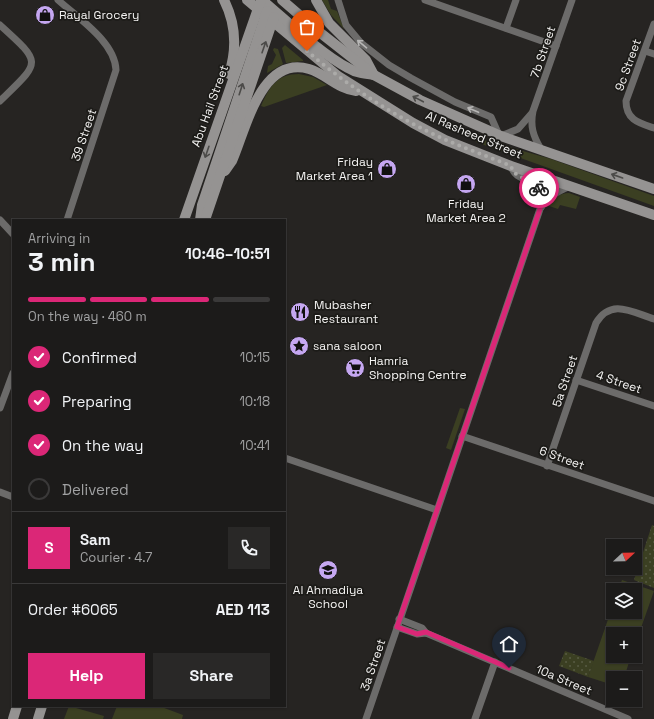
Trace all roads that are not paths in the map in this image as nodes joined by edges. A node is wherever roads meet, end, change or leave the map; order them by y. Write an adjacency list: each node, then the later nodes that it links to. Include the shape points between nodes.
1 (58, 0): 31 (street, 39 Street, via 103,41 116,63 116,76)
2 (224, 0): 21 (main road, via 231,15 234,40 232,64 219,103)
3 (247, 0): 10 (main road, Al Rasheed Street)
4 (281, 0): 10 (main road, Abu Hail Street); 17 (main road, Al Rasheed Street)
5 (316, 0): 17 (main road, via 329,23 366,60)
6 (338, 0): 23 (street, one-way to 6, via 490,117 411,78 361,43 346,25)
7 (425, 0): 13 (street)
8 (516, 0): 13 (street)
9 (572, 0): 14 (street, 7b Street)
10 (267, 8): 17 (main road, via 348,68); 18 (main road, Al Rasheed Street, via 323,65); 21 (main road, Abu Hail Street); 26 (main road, Abu Hail Street, one-way to 10); 33 (main road, one-way to 10, via 202,205)
11 (654, 24): 15 (street, 9c Street)
12 (0, 25): 19 (street, via 29,53 32,65 26,76)
13 (506, 28): 14 (street)
14 (556, 46): 20 (street, 7b Street)
15 (645, 51): 16 (street); 22 (street, 9c Street, via 626,101 628,114 636,122)
16 (654, 54)
17 (374, 75): 23 (main road, Al Rasheed Street, one-way to 17, via 420,100)
18 (362, 92): 25 (main road, Al Rasheed Street, via 445,140); 26 (main road, via 343,88 307,69 286,69 275,75 262,89 232,161)
19 (0, 101)
20 (533, 111): 23 (street, 7b Street, via 518,129); 24 (street, 7b Street, via 533,134)
21 (220, 115): 32 (main road, Abu Hail Street, one-way to 32)
22 (654, 128)
23 (500, 136): 24 (main road, Al Rasheed Street)
24 (541, 149): 28 (main road, Al Rasheed Street, one-way to 24)
25 (511, 166): 27 (main road, Al Rasheed Street); 29 (street, 3a Street, via 515,174 537,185 541,194)
26 (219, 177): 34 (main road, Abu Hail Street)
27 (570, 186): 29 (street, 3a Street, via 548,197); 30 (main road, Al Rasheed Street)
28 (654, 189)
29 (540, 209): 42 (street, 3a Street)
30 (654, 215)
31 (66, 219)
32 (184, 219)
33 (200, 219)
34 (205, 219)
35 (0, 220): 36 (street)
36 (12, 233)
37 (654, 319): 39 (street, 5a Street, via 623,309 611,309 600,316)
38 (12, 376): 41 (street)
39 (576, 380): 40 (street, 4 Street); 44 (street, 5a Street)
40 (654, 406)
41 (0, 408)
42 (462, 436): 44 (street, 6 Street); 48 (street, 3a Street)
43 (286, 458): 48 (street)
44 (547, 466): 47 (street, 6 Street)
45 (0, 492): 46 (street)
46 (12, 497)
47 (654, 502)
48 (437, 510): 49 (street, 3a Street)
49 (399, 620): 50 (street, 3a Street); 51 (street, 10a Street)
50 (397, 627): 51 (street, 10a Street, via 417,634); 57 (street, 3a Street)
51 (426, 632): 52 (street, 10a Street)
52 (495, 662): 58 (street); 59 (street, 10a Street)
53 (17, 707): 55 (main road)
54 (42, 707): 56 (main road)
55 (13, 719)
56 (38, 719)
57 (366, 719)
58 (475, 719)
59 (628, 719)

